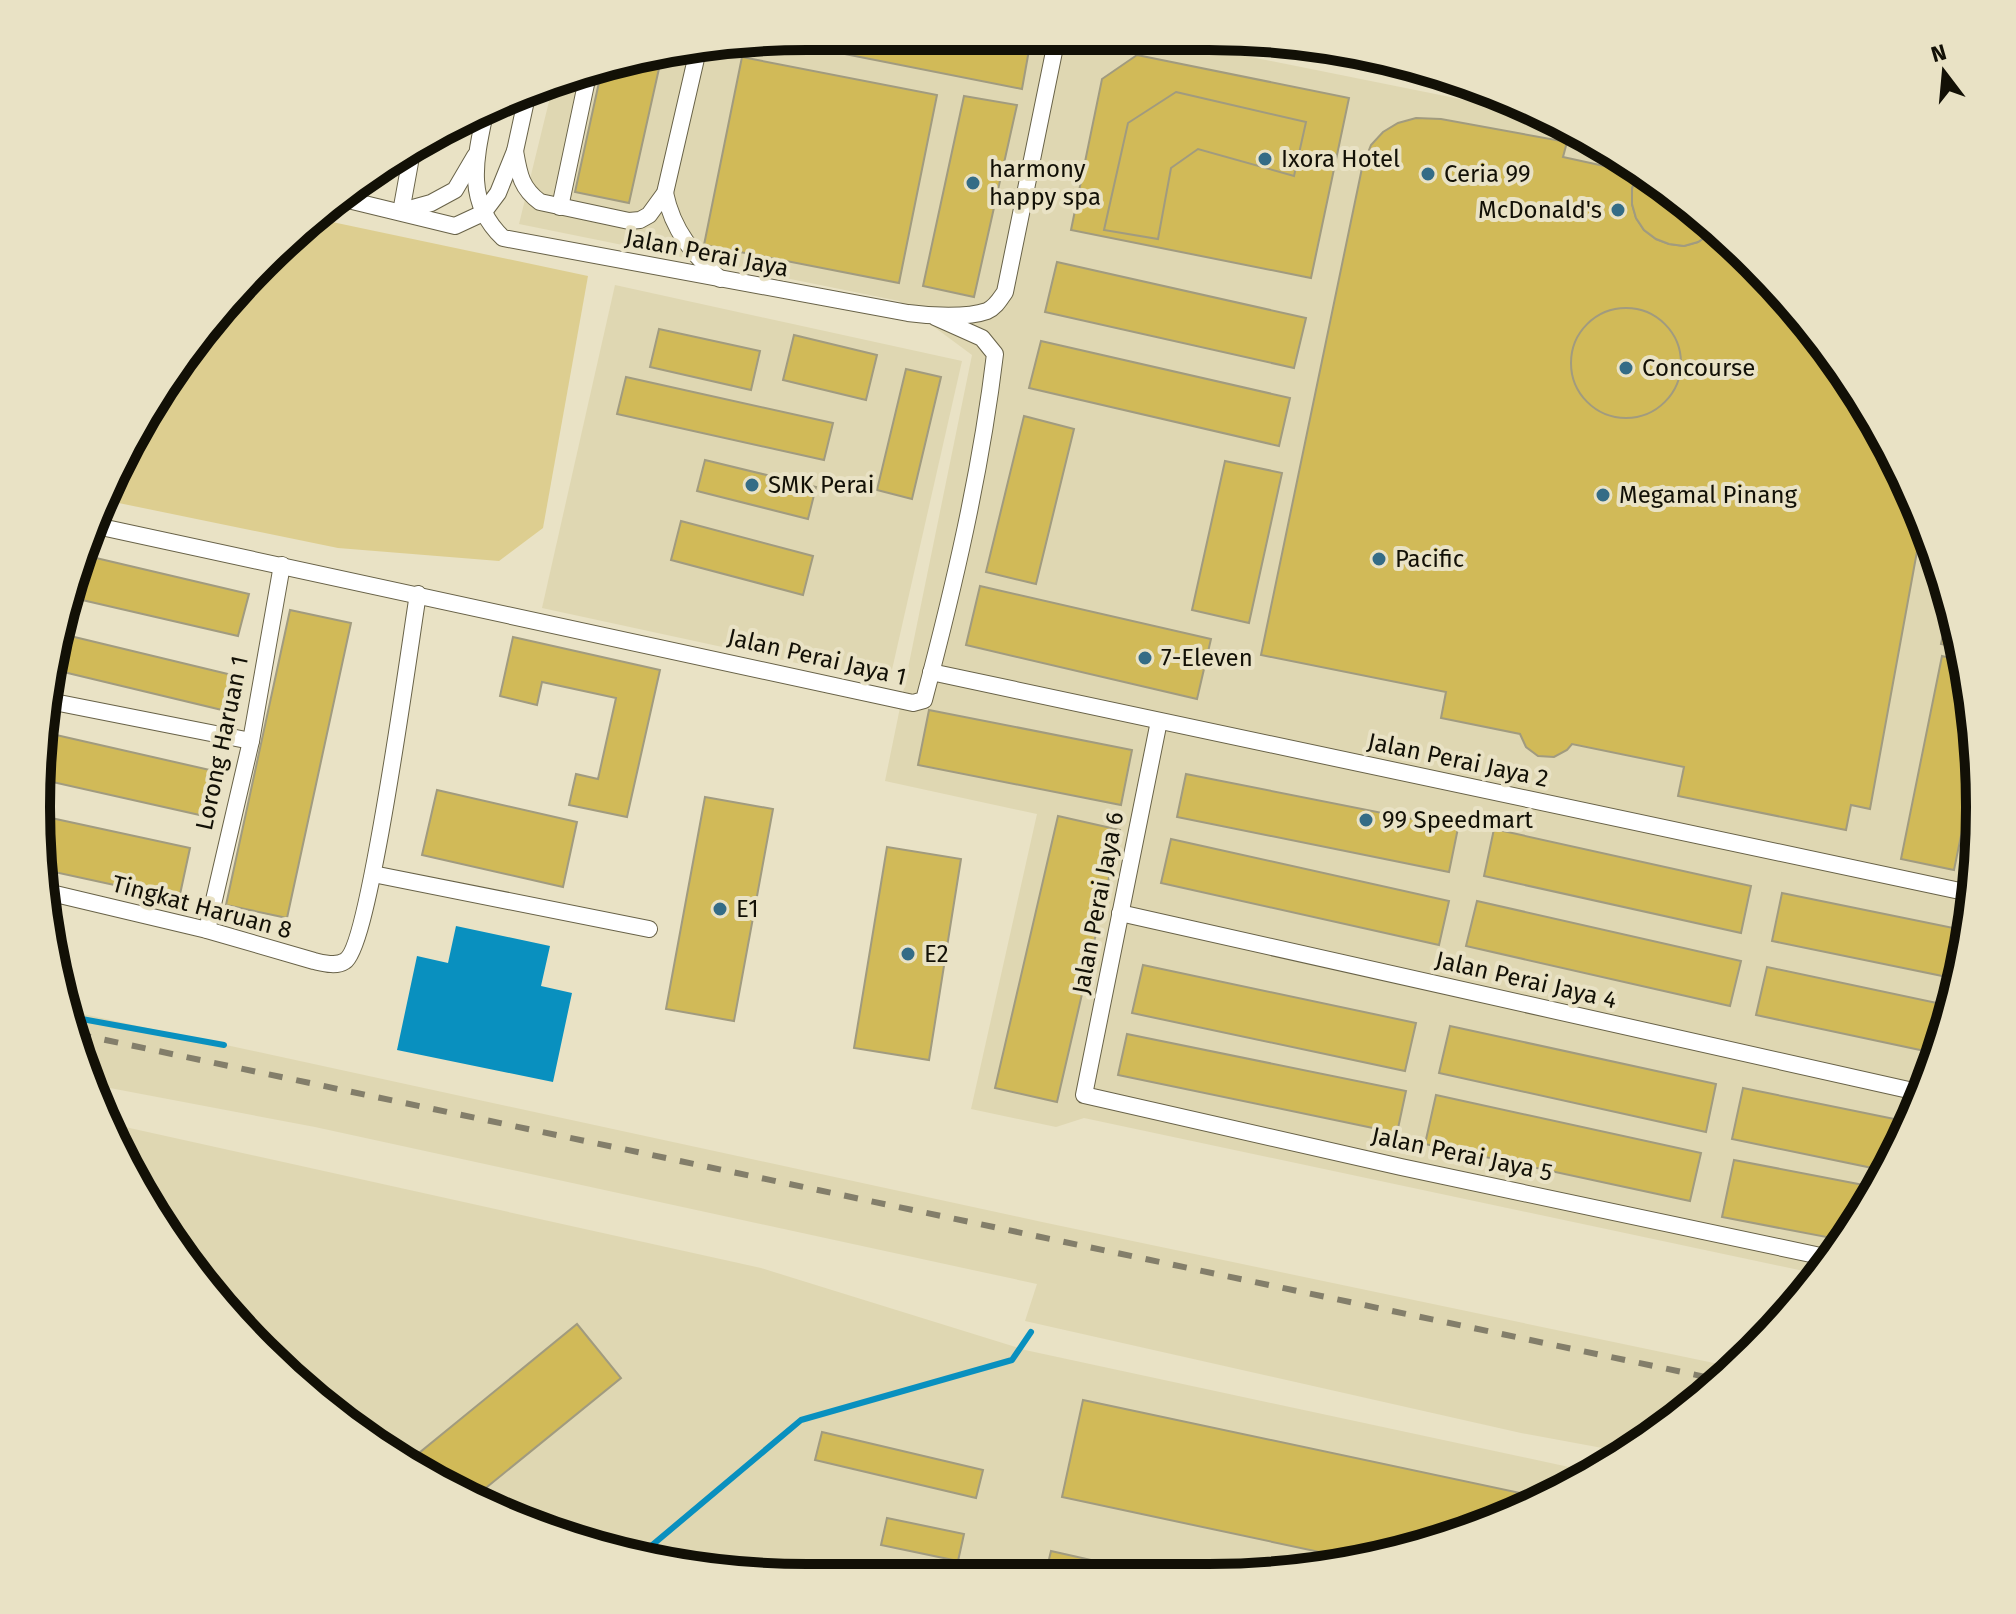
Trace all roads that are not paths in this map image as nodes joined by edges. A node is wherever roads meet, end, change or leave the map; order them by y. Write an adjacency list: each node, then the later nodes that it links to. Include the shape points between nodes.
1 (1054, 50): 17 (street, via 1005,292 986,311)
2 (696, 58): 9 (street)
3 (586, 83): 11 (street)
4 (525, 105): 6 (street)
5 (483, 123): 7 (street)
6 (515, 151): 11 (street, via 529,194); 13 (street, via 498,193)
7 (476, 155): 12 (street, via 455,190); 13 (street, via 476,194)
8 (410, 163): 12 (street)
9 (665, 193): 11 (street, via 640,220); 16 (street, via 682,239)
10 (353, 201): 12 (street, Jalan Perai Jaya)
11 (560, 207)
12 (401, 212): 14 (street, Jalan Perai Jaya)
13 (483, 213): 14 (street); 15 (street)
14 (455, 226): 15 (street, Jalan Perai Jaya)
15 (503, 238): 16 (street, Jalan Perai Jaya)
16 (721, 280): 17 (street, Jalan Perai Jaya)
17 (935, 317): 21 (street, Jalan Perai Jaya 1, via 982,338 995,354 956,572)
18 (104, 528): 19 (street, Jalan Perai Jaya 1)
19 (282, 565): 20 (street, Jalan Perai Jaya 1); 24 (street, Lorong Haruan 1)
20 (418, 594): 21 (street, Jalan Perai Jaya 1, via 913,703 924,700); 25 (street)
21 (931, 672): 23 (street, Jalan Perai Jaya 2)
22 (57, 703): 24 (street)
23 (1159, 721): 26 (street, Jalan Perai Jaya 2); 28 (street, Jalan Perai Jaya 6)
24 (251, 741): 30 (street, Lorong Haruan 1)
25 (373, 874): 29 (street); 30 (street, Tingkat Haruan 8, via 355,949 345,961 314,961)
26 (1961, 891)
27 (55, 894): 30 (street, Tingkat Haruan 8)
28 (1120, 913): 31 (street, Jalan Perai Jaya 4); 32 (street, Jalan Perai Jaya 6)
29 (649, 929)
30 (207, 930)
31 (1911, 1090)
32 (1084, 1095): 33 (street, Jalan Perai Jaya 5)
33 (1819, 1256)

